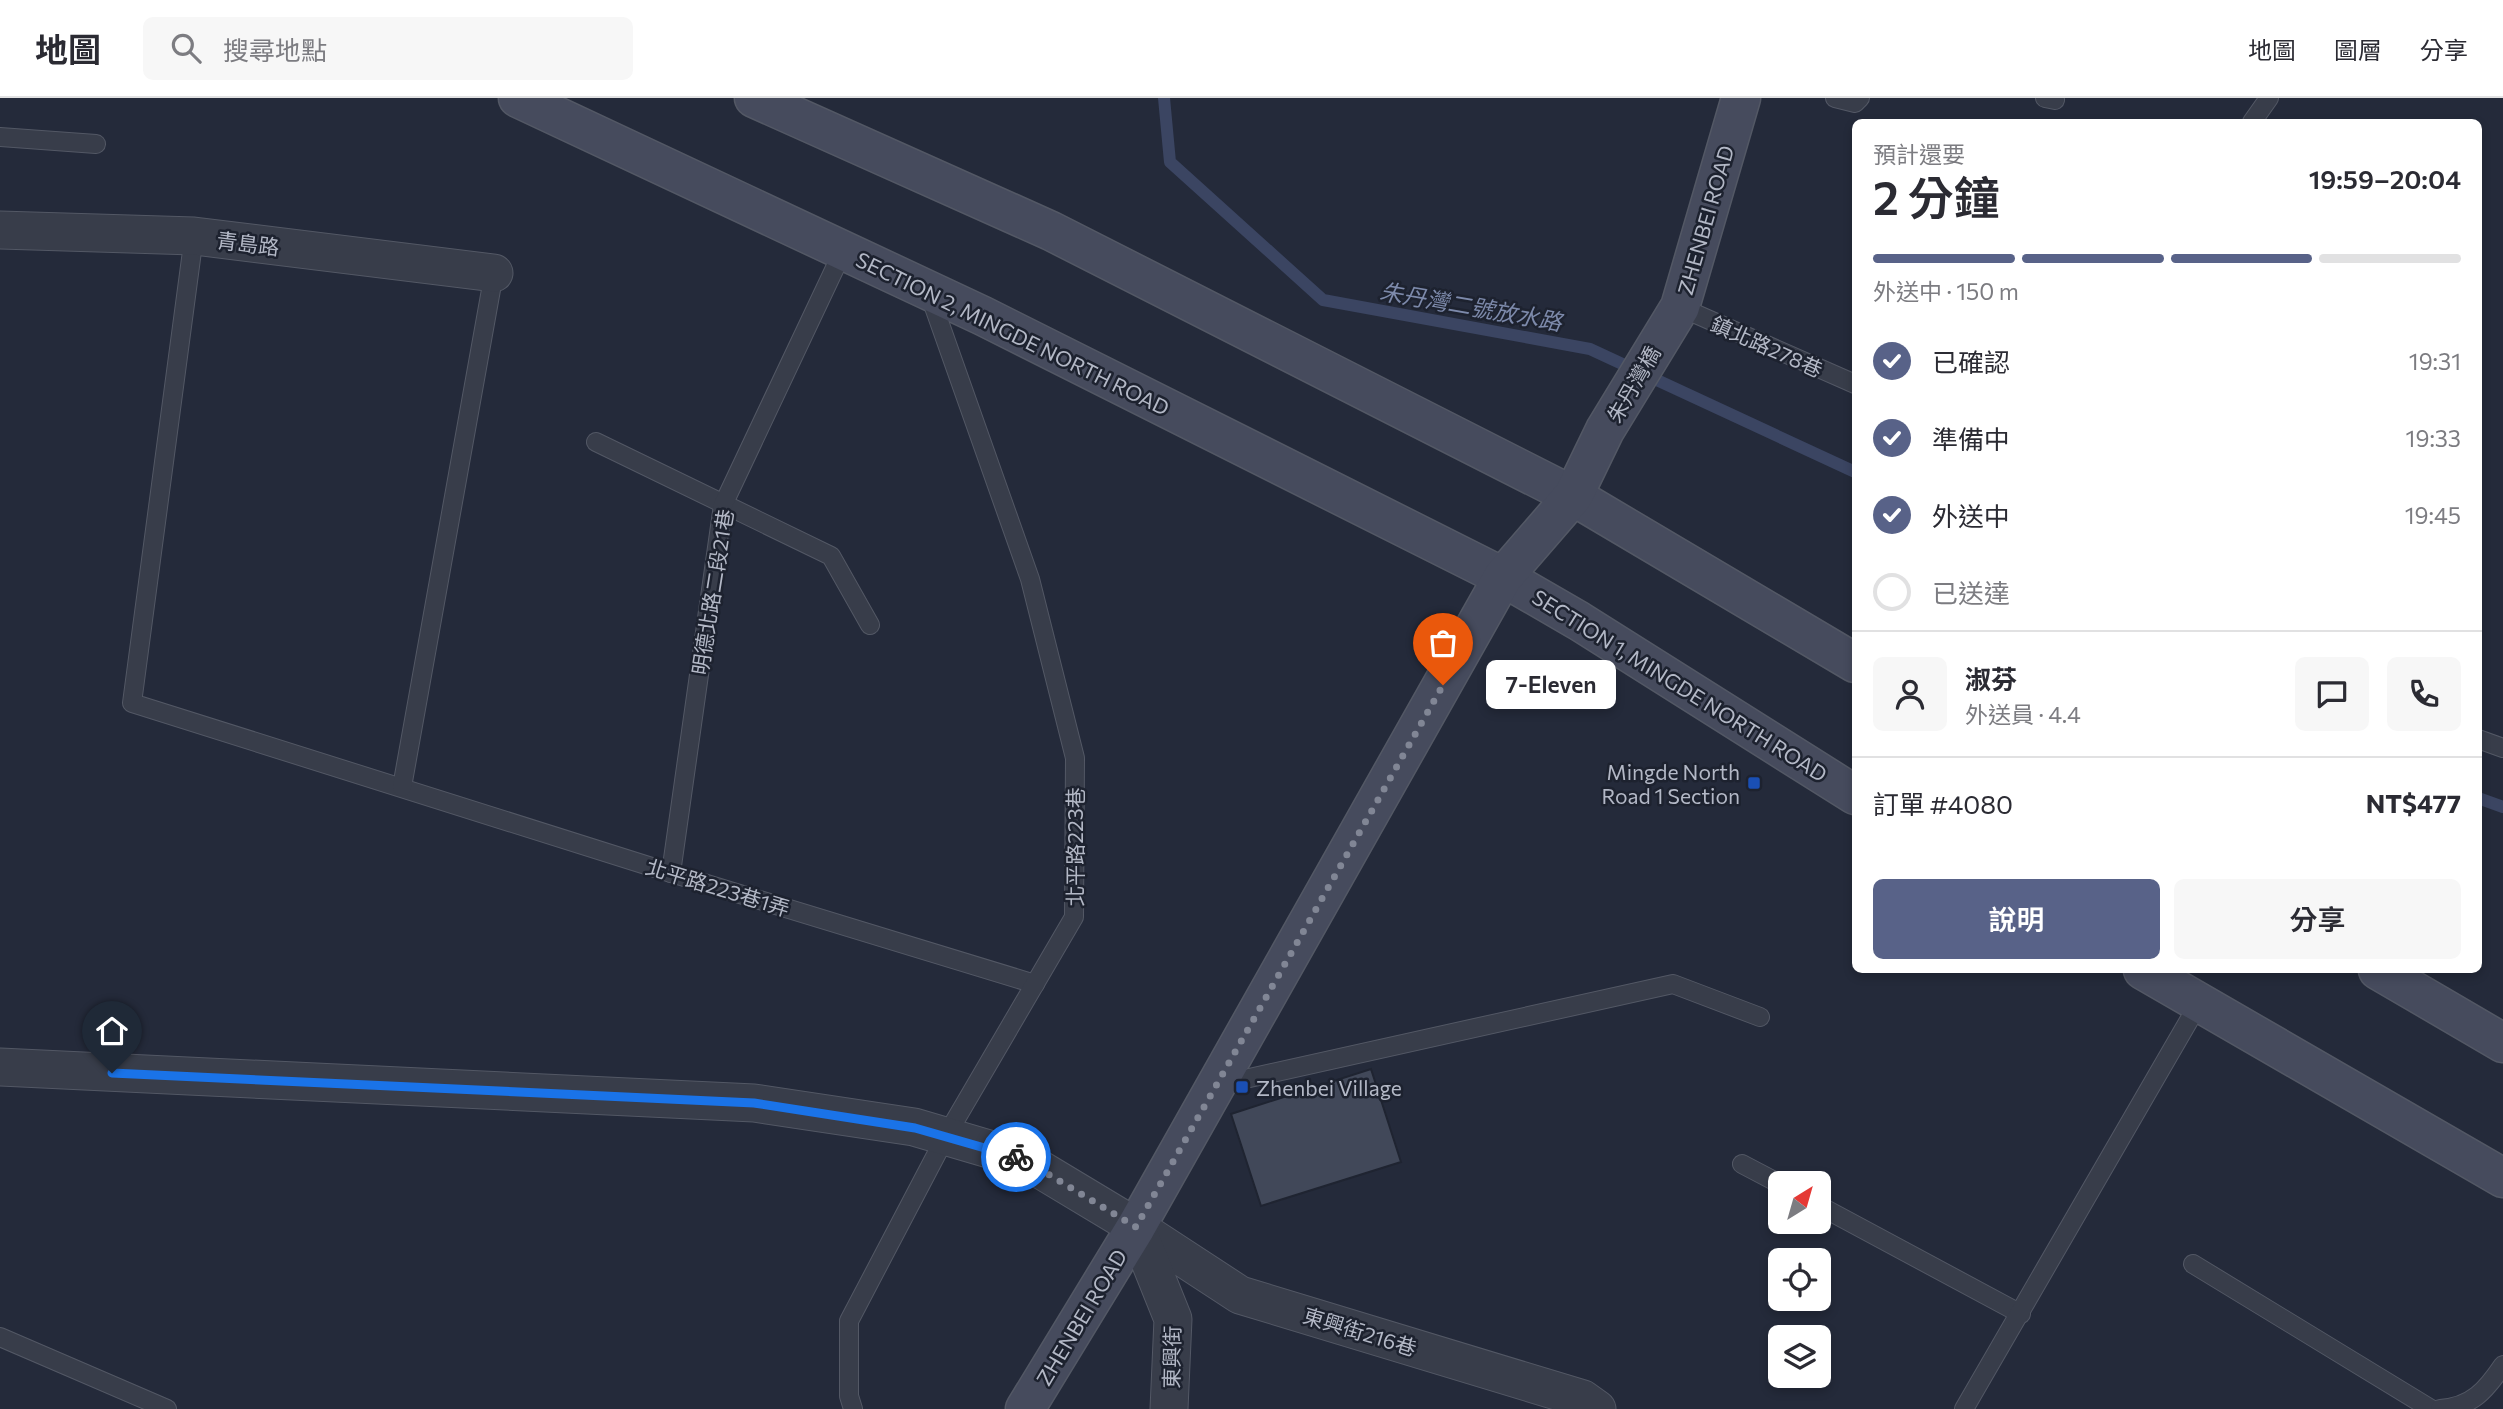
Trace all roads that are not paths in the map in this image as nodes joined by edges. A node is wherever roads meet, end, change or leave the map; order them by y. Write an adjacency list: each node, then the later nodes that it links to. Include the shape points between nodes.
1 (518, 98): 12 (main road, SECTION 2, MINGDE NORTH ROAD)
2 (754, 98): 19 (main road, via 1051,231)
3 (1741, 98): 15 (main road, ZHENBEI ROAD)
4 (1835, 98): 5 (lane, via 1855,103)
5 (1860, 98)
6 (2269, 98): 7 (lane)
7 (2254, 119)
8 (0, 137): 9 (lane)
9 (96, 144)
10 (0, 230): 11 (street, 青島路)
11 (194, 236): 13 (street, 青島路); 26 (lane, 北平路223巷1弄, via 132,702)
12 (844, 251): 14 (main road, SECTION 2, MINGDE NORTH ROAD); 20 (lane, 明德北路二段21巷)
13 (494, 273): 26 (lane)
14 (928, 290): 21 (main road, SECTION 2, MINGDE NORTH ROAD); 31 (lane, 北平路223巷, via 1030,579 1075,758 1074,917)
15 (1670, 322): 16 (lane, 鎮北路278巷); 17 (main road, 朱丹灣橋)
16 (1852, 383)
17 (1605, 430): 19 (main road, ZHENBEI ROAD)
18 (596, 442): 20 (lane)
19 (1573, 496): 21 (main road, ZHENBEI ROAD); 23 (main road)
20 (723, 505): 22 (lane, via 831,556); 28 (lane, 明德北路二段21巷)
21 (1503, 577): 27 (main road, SECTION 1, MINGDE NORTH ROAD); 36 (main road, ZHENBEI ROAD)
22 (870, 625)
23 (1852, 661)
24 (2482, 740): 25 (lane)
25 (2503, 748)
26 (402, 787): 28 (lane, 北平路223巷1弄)
27 (1852, 793)
28 (671, 873): 31 (lane, 北平路223巷1弄)
29 (2148, 973): 32 (main road)
30 (2383, 973): 34 (main road)
31 (1035, 984): 37 (lane, 北平路223巷)
32 (2199, 1003): 40 (main road); 44 (lane)
33 (1760, 1017): 36 (lane, via 1673,984)
34 (2503, 1043)
35 (0, 1067): 37 (street, 東興街216巷, via 754,1103)
36 (1215, 1086): 42 (main road, ZHENBEI ROAD)
37 (946, 1136): 42 (street, 東興街216巷, via 1023,1159); 48 (lane, 北平路223巷, via 849,1321)
38 (1742, 1164): 39 (lane)
39 (1768, 1178)
40 (2503, 1178)
41 (1831, 1212): 44 (lane)
42 (1136, 1227): 49 (main road, ZHENBEI ROAD); 50 (street, 東興街, via 1173,1319); 51 (street, 東興街216巷, via 1240,1295 1583,1399)
43 (2193, 1264): 53 (lane)
44 (2021, 1314): 52 (lane)
45 (0, 1337): 47 (lane)
46 (2503, 1365): 54 (lane, via 2485,1391 2457,1408)
47 (167, 1409)
48 (853, 1409)
49 (1025, 1409)
50 (1169, 1409)
51 (1597, 1409)
52 (1964, 1409)
53 (2431, 1409)
54 (2440, 1409)

